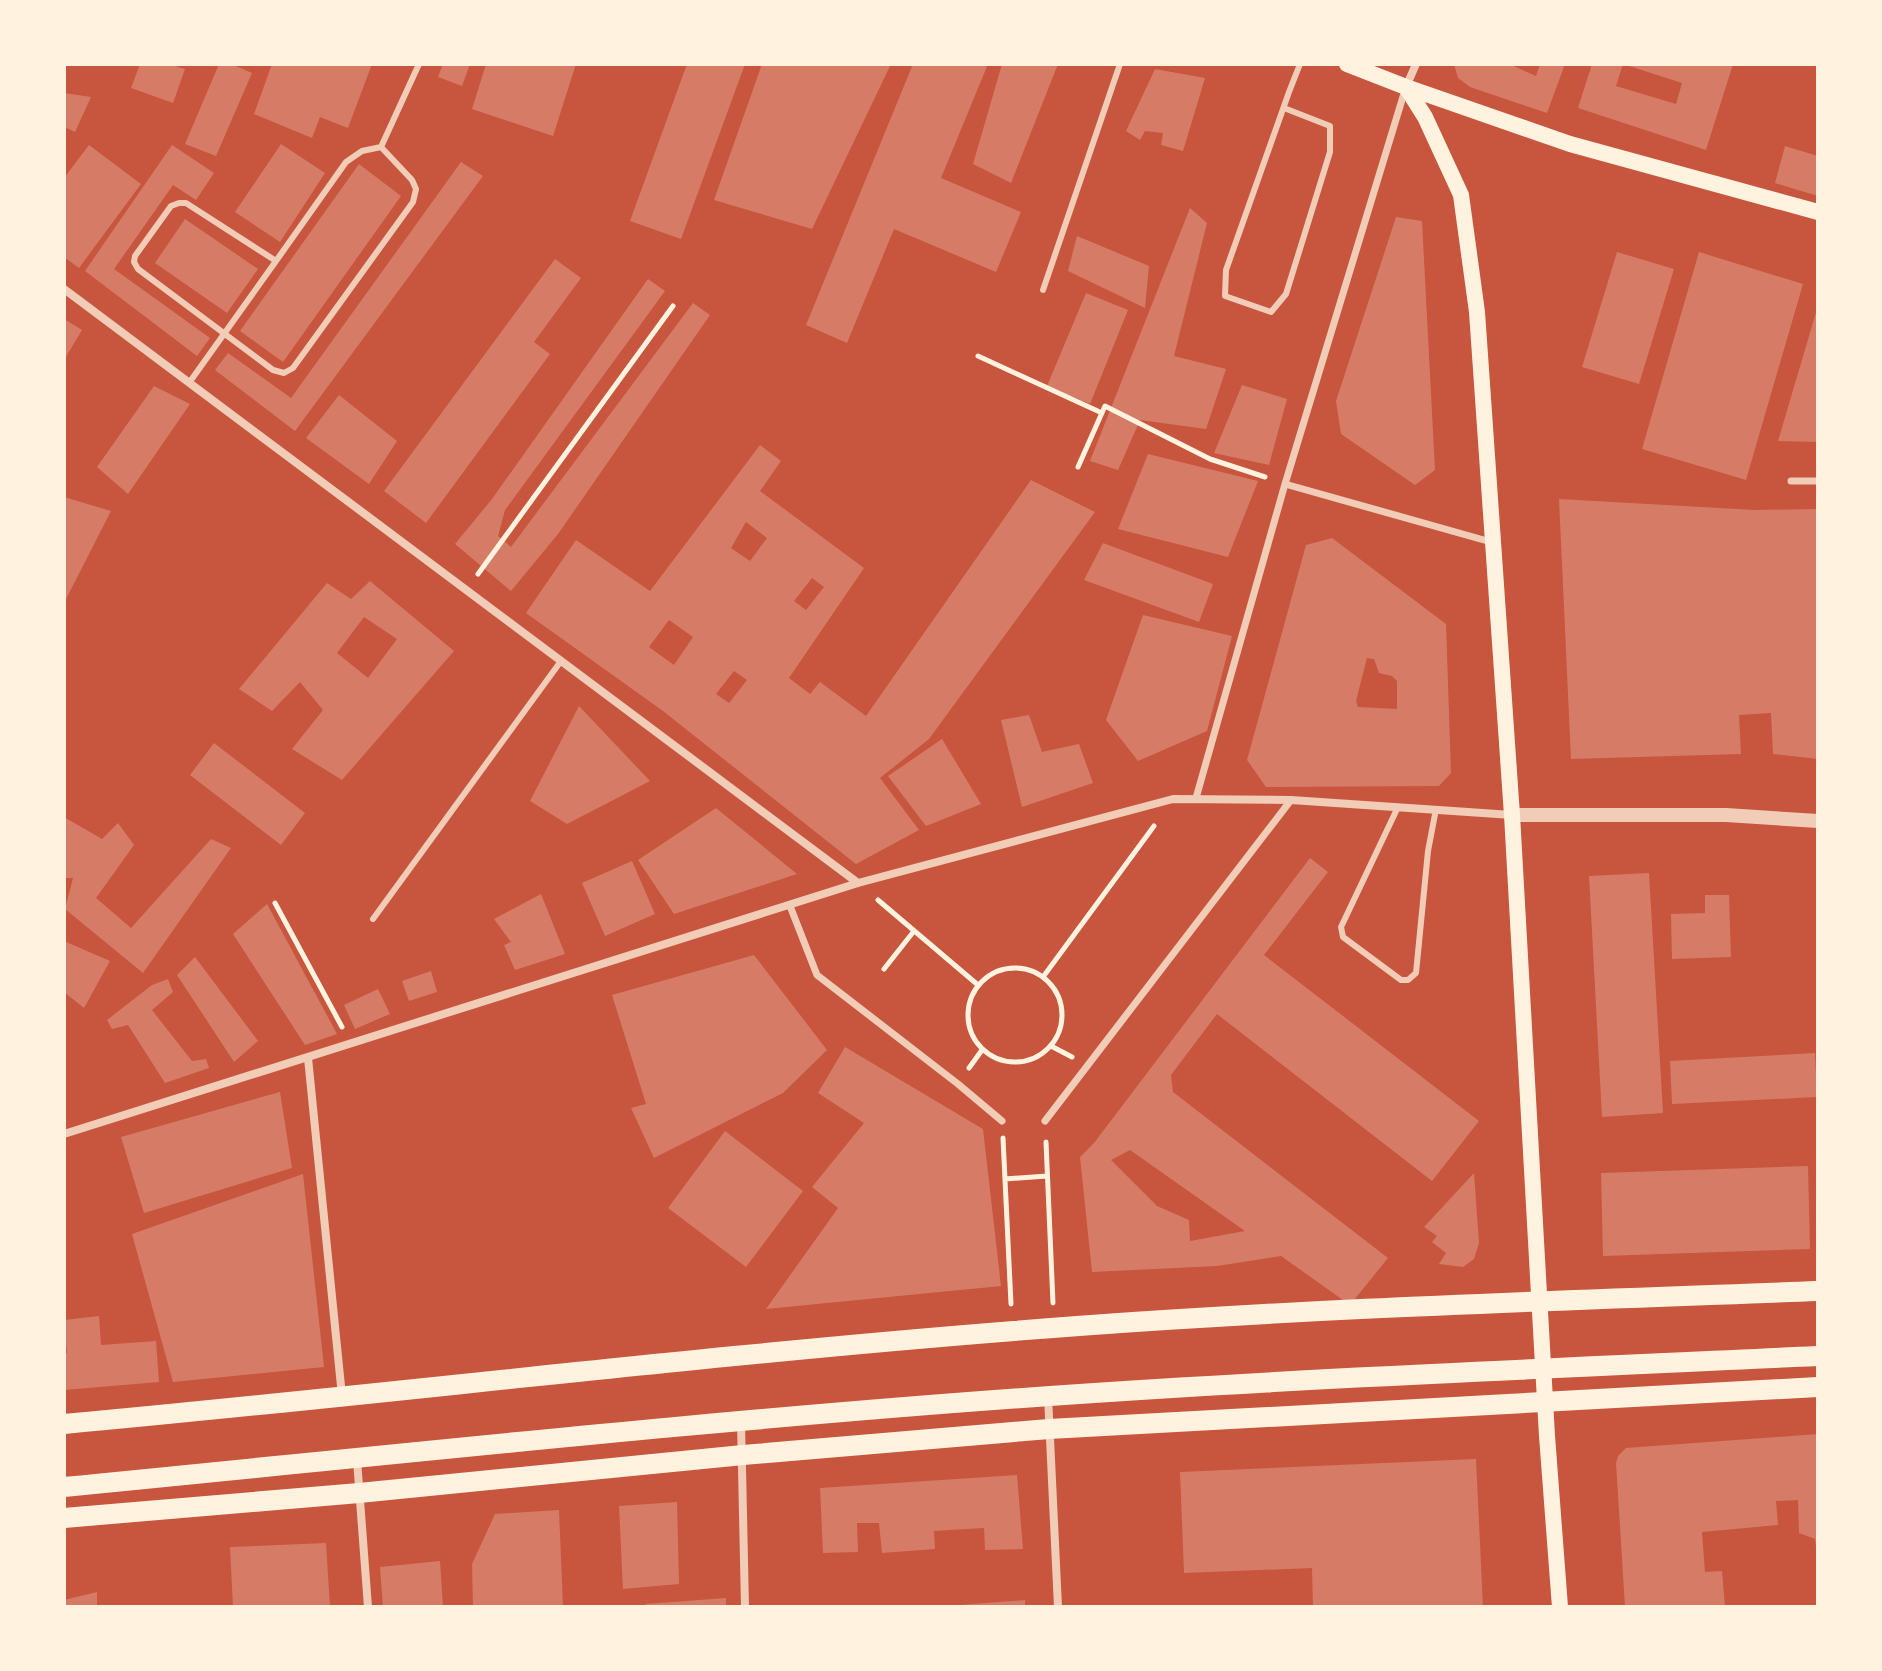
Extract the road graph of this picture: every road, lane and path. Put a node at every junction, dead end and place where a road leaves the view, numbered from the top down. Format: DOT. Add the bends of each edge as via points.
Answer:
graph roads {
  1 [pos="419,64"];
  2 [pos="1120,64"];
  3 [pos="1300,64"];
  4 [pos="1347,64"];
  5 [pos="1416,64"];
  6 [pos="1406,87"];
  7 [pos="1284,108"];
  8 [pos="381,147"];
  9 [pos="1818,212"];
  10 [pos="276,261"];
  11 [pos="64,289"];
  12 [pos="1043,290"];
  13 [pos="673,306"];
  14 [pos="225,334"];
  15 [pos="978,356"];
  16 [pos="189,383"];
  17 [pos="1102,413"];
  18 [pos="1078,467"];
  19 [pos="1791,481"];
  20 [pos="1818,481"];
  21 [pos="1285,484"];
  22 [pos="1493,543"];
  23 [pos="466,590"];
  24 [pos="561,661"];
  25 [pos="1196,798"];
  26 [pos="1173,799"];
  27 [pos="1291,800"];
  28 [pos="1398,807"];
  29 [pos="1436,809"];
  30 [pos="1512,815"];
  31 [pos="1818,821"];
  32 [pos="858,883"];
  33 [pos="275,903"];
  34 [pos="790,906"];
  35 [pos="373,919"];
  36 [pos="914,931"];
  37 [pos="884,969"];
  38 [pos="1043,977"];
  39 [pos="978,985"];
  40 [pos="354,1044"];
  41 [pos="308,1058"];
  42 [pos="1002,1121"];
  43 [pos="1045,1121"];
  44 [pos="64,1134"];
  45 [pos="1047,1176"];
  46 [pos="1005,1179"];
  47 [pos="1818,1291"];
  48 [pos="1539,1301"];
  49 [pos="1054,1328"];
  50 [pos="1013,1331"];
  51 [pos="1818,1356"];
  52 [pos="1595,1366"];
  53 [pos="1543,1369"];
  54 [pos="1818,1387"];
  55 [pos="1048,1396"];
  56 [pos="342,1398"];
  57 [pos="1577,1399"];
  58 [pos="1545,1400"];
  59 [pos="741,1422"];
  60 [pos="64,1424"];
  61 [pos="1049,1429"];
  62 [pos="743,1455"];
  63 [pos="357,1459"];
  64 [pos="64,1487"];
  65 [pos="359,1493"];
  66 [pos="64,1518"];
  67 [pos="368,1607"];
  68 [pos="745,1607"];
  69 [pos="1058,1607"];
  70 [pos="1560,1607"];
  1 -- 8 [label="lane"];
  2 -- 12 [label="lane"];
  3 -- 7 [label="lane"];
  4 -- 6 [label="main road"];
  5 -- 6 [label="street"];
  6 -- 9 [label="main road" via="1570,144"];
  6 -- 21 [label="street"];
  6 -- 22 [label="main road" via="1461,195 1477,312"];
  7 -- 7 [label="lane" via="1226,270 1225,296 1271,312 1286,294 1330,152 1330,126"];
  8 -- 10 [label="lane" via="346,162"];
  8 -- 14 [label="lane" via="412,180 413,202 293,368 284,373 273,370"];
  10 -- 14 [label="lane"];
  10 -- 14 [label="lane" via="186,203 171,206 135,256 138,269"];
  11 -- 16 [label="street"];
  13 -- 23 [label="path"];
  14 -- 16 [label="lane"];
  15 -- 17 [label="path"];
  16 -- 23 [label="street"];
  17 -- 18 [label="path"];
  17 -- 21 [label="path" via="1105,406 1210,459"];
  19 -- 20 [label="street"];
  21 -- 22 [label="street"];
  21 -- 25 [label="street"];
  22 -- 30 [label="main road"];
  23 -- 24 [label="street"];
  24 -- 32 [label="street"];
  24 -- 35 [label="lane"];
  25 -- 26 [label="street"];
  25 -- 27 [label="street"];
  26 -- 32 [label="street"];
  26 -- 38 [label="path"];
  27 -- 28 [label="street"];
  27 -- 43 [label="street"];
  28 -- 29 [label="street"];
  28 -- 29 [label="lane" via="1341,927 1343,937 1401,980 1416,973"];
  29 -- 30 [label="street"];
  30 -- 31 [label="street" via="1726,815"];
  30 -- 48 [label="main road"];
  32 -- 34 [label="street"];
  32 -- 36 [label="path"];
  33 -- 40 [label="path"];
  34 -- 40 [label="street"];
  34 -- 42 [label="street" via="817,975"];
  36 -- 37 [label="path"];
  36 -- 39 [label="path"];
  38 -- 39 [label="path" via="1016,968 989,975"];
  38 -- 39 [label="path" via="1061,1002 1063,1018 1051,1046 1025,1062 995,1058 973,1039 968,1011"];
  40 -- 41 [label="street"];
  41 -- 44 [label="street"];
  41 -- 56 [label="street"];
  42 -- 46 [label="path"];
  43 -- 45 [label="path"];
  45 -- 46 [label="path"];
  45 -- 49 [label="path"];
  46 -- 50 [label="path"];
  47 -- 48 [label="main road"];
  48 -- 49 [label="main road"];
  48 -- 53 [label="main road"];
  49 -- 50 [label="main road"];
  50 -- 56 [label="main road" via="677,1360"];
  51 -- 52 [label="main road"];
  52 -- 53 [label="main road"];
  52 -- 57 [label="main road"];
  53 -- 55 [label="main road"];
  53 -- 58 [label="main road"];
  54 -- 57 [label="main road"];
  55 -- 59 [label="main road"];
  55 -- 61 [label="street"];
  56 -- 60 [label="main road"];
  57 -- 58 [label="main road"];
  58 -- 61 [label="main road"];
  58 -- 70 [label="main road"];
  59 -- 62 [label="street"];
  59 -- 63 [label="main road"];
  61 -- 62 [label="main road"];
  61 -- 69 [label="street"];
  62 -- 65 [label="main road"];
  62 -- 68 [label="street"];
  63 -- 64 [label="main road"];
  63 -- 65 [label="street"];
  65 -- 66 [label="main road"];
  65 -- 67 [label="street"];
}
